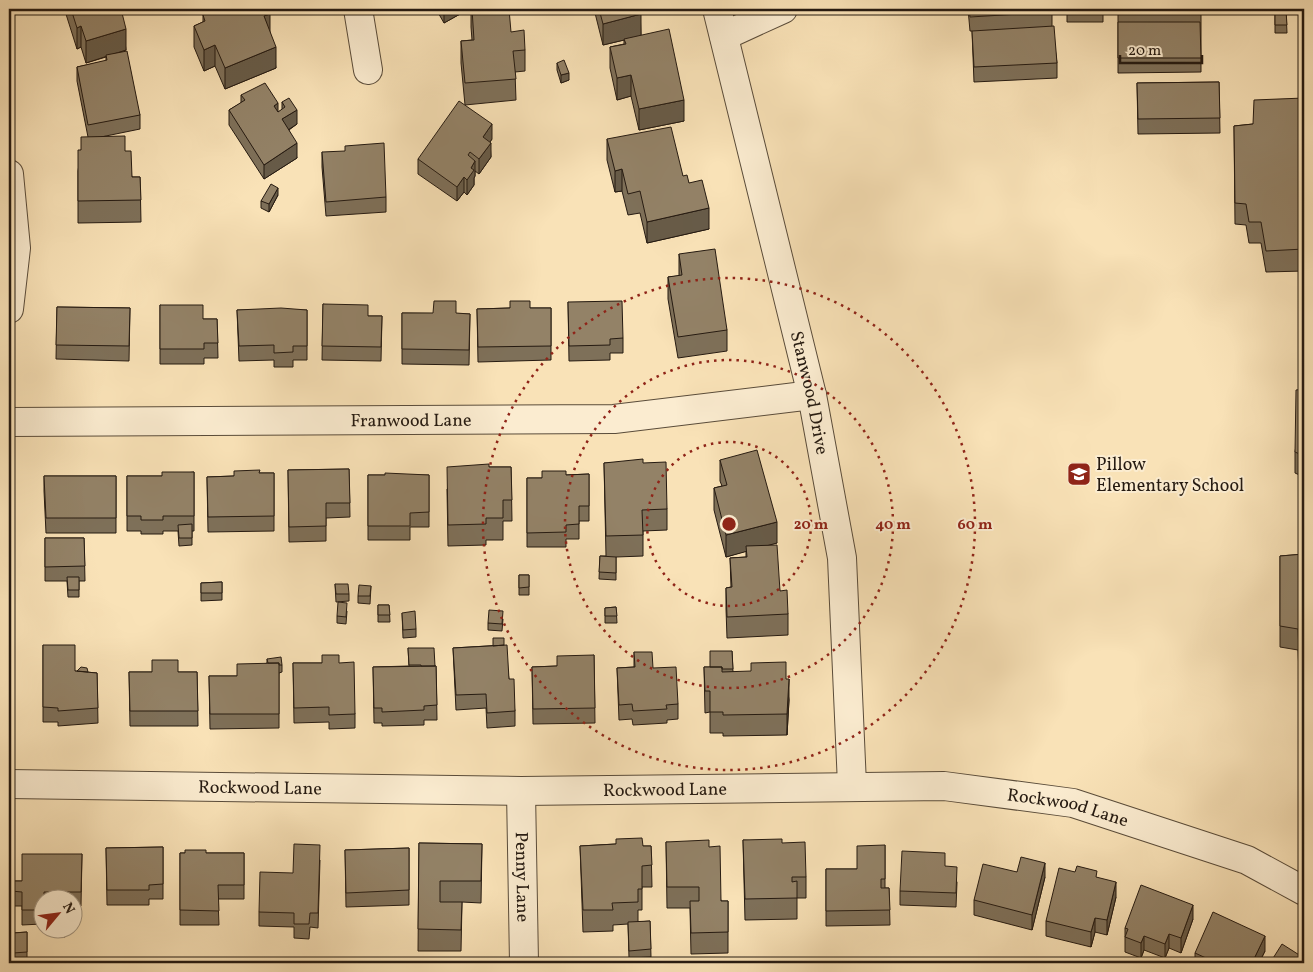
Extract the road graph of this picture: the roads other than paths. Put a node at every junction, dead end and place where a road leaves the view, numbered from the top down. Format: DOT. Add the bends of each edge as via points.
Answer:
graph roads {
  1 [pos="358,9"];
  2 [pos="717,9"];
  3 [pos="783,9"];
  4 [pos="724,36"];
  5 [pos="368,70"];
  6 [pos="9,174"];
  7 [pos="9,309"];
  8 [pos="812,395"];
  9 [pos="9,422"];
  10 [pos="9,784"];
  11 [pos="852,786"];
  12 [pos="521,791"];
  13 [pos="1304,890"];
  14 [pos="524,963"];
  1 -- 5 [label="street"];
  2 -- 4 [label="street, Stanwood Drive"];
  3 -- 4 [label="street"];
  4 -- 8 [label="street, Stanwood Drive"];
  6 -- 7 [label="street" via="16,248"];
  8 -- 9 [label="street, Franwood Lane" via="614,419"];
  8 -- 11 [label="street, Stanwood Drive" via="842,558"];
  10 -- 12 [label="street, Rockwood Lane"];
  11 -- 12 [label="street, Rockwood Lane"];
  11 -- 13 [label="street, Rockwood Lane" via="944,786 1073,803 1247,860"];
  12 -- 14 [label="street, Penny Lane"];
}
